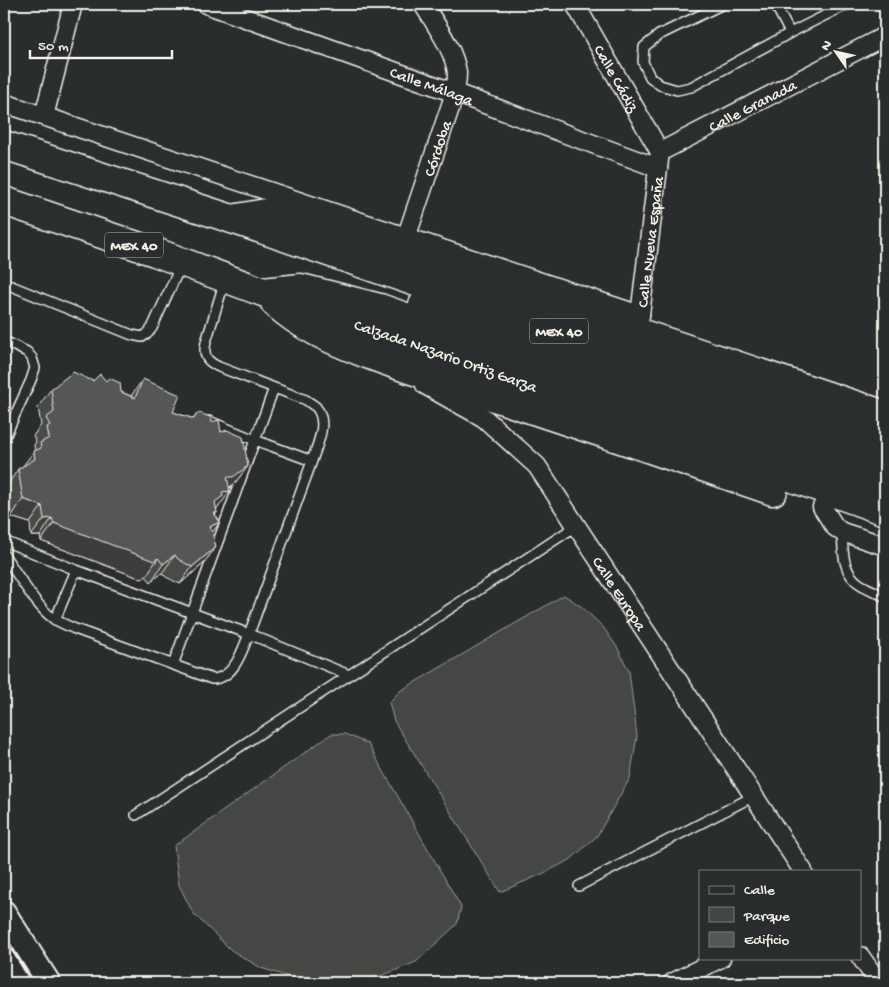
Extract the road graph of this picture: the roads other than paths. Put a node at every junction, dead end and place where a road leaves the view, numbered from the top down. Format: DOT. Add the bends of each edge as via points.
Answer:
graph roads {
  1 [pos="73,4"];
  2 [pos="206,4"];
  3 [pos="423,4"];
  4 [pos="575,4"];
  5 [pos="723,4"];
  6 [pos="775,4"];
  7 [pos="848,4"];
  8 [pos="790,33"];
  9 [pos="885,36"];
  10 [pos="455,93"];
  11 [pos="4,103"];
  12 [pos="44,116"];
  13 [pos="4,145"];
  14 [pos="659,160"];
  15 [pos="4,201"];
  16 [pos="232,219"];
  17 [pos="406,238"];
  18 [pos="182,262"];
  19 [pos="226,278"];
  20 [pos="4,283"];
  21 [pos="263,292"];
  22 [pos="638,323"];
  23 [pos="4,341"];
  24 [pos="391,363"];
  25 [pos="274,388"];
  26 [pos="885,415"];
  27 [pos="199,417"];
  28 [pos="4,439"];
  29 [pos="255,440"];
  30 [pos="885,443"];
  31 [pos="312,461"];
  32 [pos="885,464"];
  33 [pos="885,483"];
  34 [pos="822,507"];
  35 [pos="885,511"];
  36 [pos="576,526"];
  37 [pos="885,529"];
  38 [pos="842,532"];
  39 [pos="4,542"];
  40 [pos="885,546"];
  41 [pos="4,555"];
  42 [pos="76,570"];
  43 [pos="885,597"];
  44 [pos="192,612"];
  45 [pos="55,620"];
  46 [pos="249,634"];
  47 [pos="173,665"];
  48 [pos="349,675"];
  49 [pos="754,796"];
  50 [pos="136,815"];
  51 [pos="802,870"];
  52 [pos="579,886"];
  53 [pos="4,912"];
  54 [pos="862,959"];
  55 [pos="4,960"];
  56 [pos="717,960"];
  57 [pos="18,983"];
  58 [pos="49,983"];
  59 [pos="672,983"];
  60 [pos="879,983"];
  1 -- 12 [label="street"];
  2 -- 10 [label="street, Calle Málaga"];
  3 -- 10 [label="street, Córdoba" via="454,60 457,73"];
  4 -- 14 [label="street, Calle Cádiz"];
  5 -- 8 [label="lane" via="659,35 644,48 643,62 650,76 660,85 677,90 691,87"];
  6 -- 8 [label="lane"];
  7 -- 8 [label="lane"];
  9 -- 14 [label="street, Calle Granada"];
  10 -- 14 [label="street, Calle Málaga"];
  10 -- 17 [label="street, Córdoba"];
  11 -- 12 [label="street"];
  12 -- 17 [label="street"];
  13 -- 16 [label="main road, MEX 40"];
  14 -- 22 [label="street, Calle Nueva España"];
  15 -- 18 [label="main road, Calzada Nazario Ortiz Garza / MEX 40"];
  16 -- 22 [label="main road" via="266,213"];
  16 -- 30 [label="main road, MEX 40"];
  16 -- 32 [label="main road" via="256,242 296,261"];
  17 -- 22 [label="street"];
  18 -- 19 [label="main road, Calzada Nazario Ortiz Garza / MEX 40"];
  18 -- 20 [label="lane" via="152,328 142,338"];
  19 -- 21 [label="main road, Calzada Nazario Ortiz Garza / MEX 40"];
  19 -- 25 [label="lane" via="206,342 204,351 207,358 219,367"];
  21 -- 24 [label="main road" via="293,319 315,332"];
  21 -- 33 [label="main road" via="301,288 380,308"];
  21 -- 35 [label="main road, Calzada Nazario Ortiz Garza / MEX 40" via="416,343"];
  22 -- 26 [label="main road"];
  23 -- 28 [label="lane" via="27,352 35,368"];
  24 -- 34 [label="main road"];
  24 -- 36 [label="street, Calle Europa" via="484,418 537,466"];
  25 -- 29 [label="lane"];
  25 -- 31 [label="lane" via="316,407 322,419"];
  27 -- 29 [label="lane"];
  29 -- 31 [label="lane"];
  29 -- 44 [label="lane"];
  31 -- 46 [label="lane"];
  34 -- 37 [label="main road"];
  34 -- 38 [label="street"];
  36 -- 48 [label="lane"];
  36 -- 49 [label="street, Calle Europa"];
  38 -- 40 [label="street"];
  38 -- 43 [label="lane" via="844,557 850,575 858,583"];
  39 -- 42 [label="lane"];
  41 -- 45 [label="lane" via="38,604"];
  42 -- 44 [label="lane"];
  42 -- 45 [label="lane"];
  44 -- 46 [label="lane"];
  44 -- 47 [label="lane"];
  45 -- 47 [label="lane"];
  46 -- 47 [label="lane" via="229,673 219,679"];
  46 -- 48 [label="lane"];
  48 -- 50 [label="lane"];
  49 -- 51 [label="street, Calle Europa"];
  49 -- 52 [label="lane"];
  53 -- 58 [label="street"];
  54 -- 60 [label="street"];
  55 -- 57 [label="street"];
  56 -- 59 [label="street"];
}
